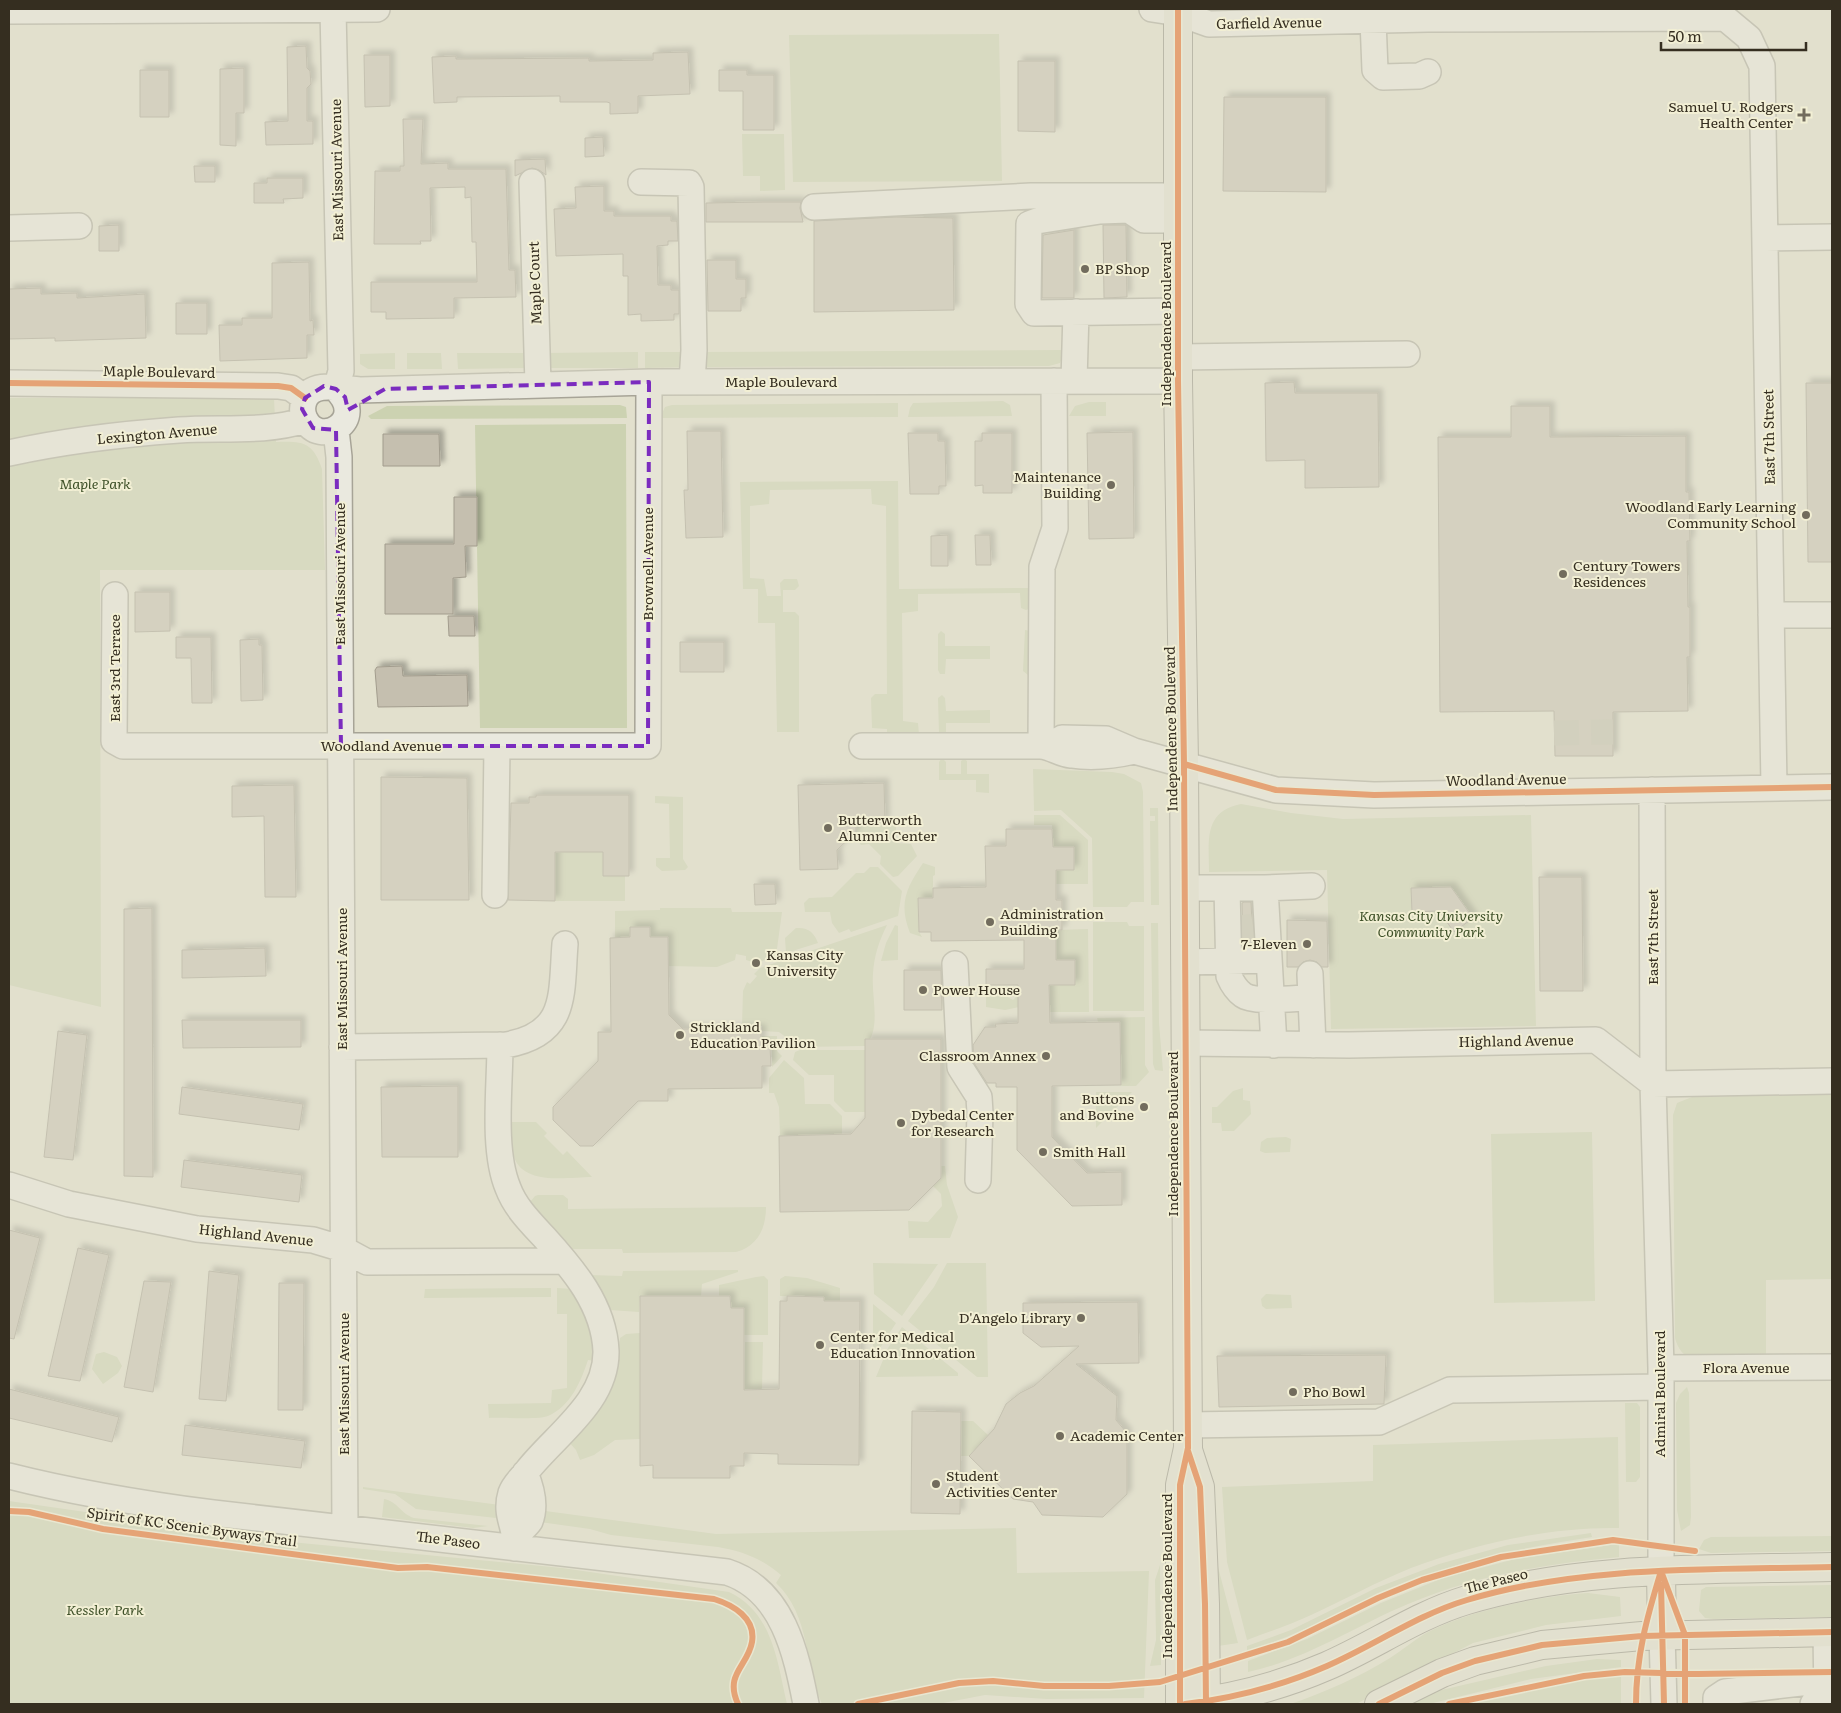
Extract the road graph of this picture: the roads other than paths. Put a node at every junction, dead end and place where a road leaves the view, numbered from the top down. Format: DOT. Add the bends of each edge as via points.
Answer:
graph roads {
  1 [pos="377,9"];
  2 [pos="1152,9"];
  3 [pos="210,10"];
  4 [pos="333,10"];
  5 [pos="9,11"];
  6 [pos="1178,11"];
  7 [pos="1373,20"];
  8 [pos="1428,72"];
  9 [pos="532,182"];
  10 [pos="641,182"];
  11 [pos="814,207"];
  12 [pos="1178,208"];
  13 [pos="79,226"];
  14 [pos="9,228"];
  15 [pos="1832,237"];
  16 [pos="1766,238"];
  17 [pos="1178,311"];
  18 [pos="1076,312"];
  19 [pos="1407,354"];
  20 [pos="1178,369"];
  21 [pos="1064,381"];
  22 [pos="649,382"];
  23 [pos="692,382"];
  24 [pos="9,383"];
  25 [pos="538,385"];
  26 [pos="305,409"];
  27 [pos="340,409"];
  28 [pos="9,453"];
  29 [pos="115,595"];
  30 [pos="1772,615"];
  31 [pos="1832,615"];
  32 [pos="114,741"];
  33 [pos="341,746"];
  34 [pos="497,746"];
  35 [pos="648,746"];
  36 [pos="862,746"];
  37 [pos="1046,746"];
  38 [pos="1184,764"];
  39 [pos="1774,787"];
  40 [pos="1832,787"];
  41 [pos="1652,790"];
  42 [pos="1312,886"];
  43 [pos="1184,888"];
  44 [pos="1227,888"];
  45 [pos="1265,888"];
  46 [pos="496,895"];
  47 [pos="1245,927"];
  48 [pos="565,944"];
  49 [pos="1269,960"];
  50 [pos="1228,961"];
  51 [pos="1185,962"];
  52 [pos="955,964"];
  53 [pos="1272,999"];
  54 [pos="1185,1043"];
  55 [pos="1274,1044"];
  56 [pos="500,1045"];
  57 [pos="1313,1045"];
  58 [pos="342,1047"];
  59 [pos="1832,1081"];
  60 [pos="1653,1084"];
  61 [pos="978,1180"];
  62 [pos="9,1185"];
  63 [pos="343,1249"];
  64 [pos="564,1261"];
  65 [pos="1832,1368"];
  66 [pos="1660,1378"];
  67 [pos="1188,1437"];
  68 [pos="9,1476"];
  69 [pos="345,1528"];
  70 [pos="516,1542"];
  71 [pos="1832,1567"];
  72 [pos="1660,1572"];
  73 [pos="1829,1632"];
  74 [pos="1662,1635"];
  75 [pos="1827,1680"];
  76 [pos="1199,1703"];
  77 [pos="806,1704"];
  78 [pos="1180,1704"];
  79 [pos="1379,1704"];
  80 [pos="1664,1704"];
  81 [pos="1716,1704"];
  82 [pos="1814,1704"];
  1 -- 4 [label="street"];
  2 -- 6 [label="street, Garfield Avenue"];
  3 -- 4 [label="street"];
  3 -- 5 [label="street"];
  4 -- 27 [label="street, East Missouri Avenue"];
  6 -- 7 [label="street, Garfield Avenue" via="1210,24"];
  6 -- 12 [label="main road, Independence Boulevard"];
  7 -- 8 [label="street" via="1374,70 1383,77 1419,76"];
  7 -- 16 [label="street, Garfield Avenue" via="1725,18 1749,38 1762,66"];
  9 -- 25 [label="street, Maple Court"];
  10 -- 23 [label="street" via="689,182 691,187"];
  11 -- 12 [label="street" via="1031,196"];
  12 -- 17 [label="main road, Independence Boulevard"];
  12 -- 18 [label="street" via="1144,220 1129,210 1100,211 1029,224 1028,304 1034,313"];
  13 -- 14 [label="street"];
  15 -- 16 [label="street"];
  16 -- 30 [label="street, East 7th Street"];
  17 -- 18 [label="street"];
  17 -- 20 [label="main road, Independence Boulevard"];
  18 -- 21 [label="street"];
  19 -- 20 [label="street, Maple Boulevard"];
  20 -- 21 [label="street, Maple Boulevard"];
  20 -- 38 [label="main road, Independence Boulevard"];
  21 -- 23 [label="street, Maple Boulevard"];
  21 -- 37 [label="street" via="1055,528 1042,567"];
  22 -- 23 [label="street, Maple Boulevard"];
  22 -- 25 [label="street, Maple Boulevard"];
  22 -- 35 [label="street, Brownell Avenue"];
  24 -- 26 [label="street, Maple Boulevard" via="278,386 291,388"];
  25 -- 27 [label="street, Maple Boulevard" via="385,389"];
  26 -- 27 [label="street, Maple Boulevard" via="313,390 324,386"];
  26 -- 27 [label="street, Maple Boulevard" via="313,428 324,432"];
  26 -- 28 [label="street, Lexington Avenue" via="282,426 179,430 43,445"];
  27 -- 33 [label="street, East Missouri Avenue"];
  29 -- 32 [label="street, East 3rd Terrace"];
  30 -- 31 [label="street"];
  30 -- 39 [label="street, East 7th Street"];
  32 -- 33 [label="street, Woodland Avenue" via="123,746"];
  33 -- 34 [label="street, Woodland Avenue"];
  33 -- 58 [label="street, East Missouri Avenue"];
  34 -- 35 [label="street, Woodland Avenue"];
  34 -- 46 [label="street"];
  36 -- 37 [label="street"];
  37 -- 38 [label="street, Woodland Avenue" via="1070,755 1101,756 1134,751"];
  38 -- 41 [label="street, Woodland Avenue" via="1276,790 1310,793 1374,795"];
  38 -- 43 [label="main road, Independence Boulevard"];
  39 -- 40 [label="street, Woodland Avenue"];
  39 -- 41 [label="street, Woodland Avenue"];
  41 -- 60 [label="street, East 7th Street"];
  42 -- 45 [label="street"];
  43 -- 44 [label="street"];
  43 -- 51 [label="main road, Independence Boulevard"];
  44 -- 45 [label="street"];
  44 -- 47 [label="street"];
  45 -- 47 [label="street"];
  47 -- 49 [label="street"];
  47 -- 50 [label="street"];
  48 -- 56 [label="street" via="557,1014 541,1033 525,1042"];
  49 -- 50 [label="street"];
  49 -- 53 [label="street"];
  50 -- 51 [label="street"];
  50 -- 53 [label="street" via="1232,984 1244,996"];
  51 -- 54 [label="main road, Independence Boulevard"];
  52 -- 61 [label="street" via="960,1067 979,1096"];
  53 -- 55 [label="street"];
  53 -- 57 [label="street" via="1310,986"];
  54 -- 55 [label="street, Highland Avenue"];
  54 -- 67 [label="main road, Independence Boulevard"];
  55 -- 57 [label="street, Highland Avenue"];
  56 -- 58 [label="street"];
  56 -- 64 [label="street" via="500,1164 515,1203"];
  57 -- 60 [label="street, Highland Avenue" via="1596,1040"];
  58 -- 63 [label="street, East Missouri Avenue"];
  59 -- 60 [label="street"];
  60 -- 66 [label="street, Admiral Boulevard"];
  62 -- 63 [label="street, Highland Avenue" via="69,1204 136,1218 197,1229 313,1240"];
  63 -- 64 [label="street, Highland Avenue" via="367,1262"];
  63 -- 69 [label="street, East Missouri Avenue"];
  64 -- 70 [label="street" via="595,1306 605,1338 604,1368 601,1381 584,1408 525,1474 530,1485 532,1508 530,1521"];
  65 -- 66 [label="street, Flora Avenue"];
  66 -- 67 [label="street, Flora Avenue" via="1450,1390 1380,1422 1220,1425"];
  66 -- 72 [label="street, Admiral Boulevard"];
  67 -- 76 [label="main road, Independence Boulevard" via="1200,1487"];
  67 -- 78 [label="main road, Independence Boulevard" via="1180,1486"];
  68 -- 69 [label="street, The Paseo" via="137,1503"];
  69 -- 70 [label="street, The Paseo"];
  70 -- 77 [label="street, The Paseo" via="727,1572 745,1578 775,1607 786,1629"];
  71 -- 72 [label="main road, The Paseo"];
  72 -- 74 [label="main road, Admiral Boulevard"];
  72 -- 76 [label="main road, The Paseo" via="1569,1579 1475,1598 1405,1625 1303,1675 1245,1695"];
  73 -- 74 [label="main road"];
  73 -- 75 [label="street"];
  74 -- 79 [label="main road" via="1574,1640 1509,1651 1442,1673"];
  74 -- 80 [label="street, Admiral Boulevard"];
  75 -- 81 [label="street" via="1741,1695 1725,1692 1716,1698"];
  75 -- 82 [label="street" via="1827,1700"];
}
